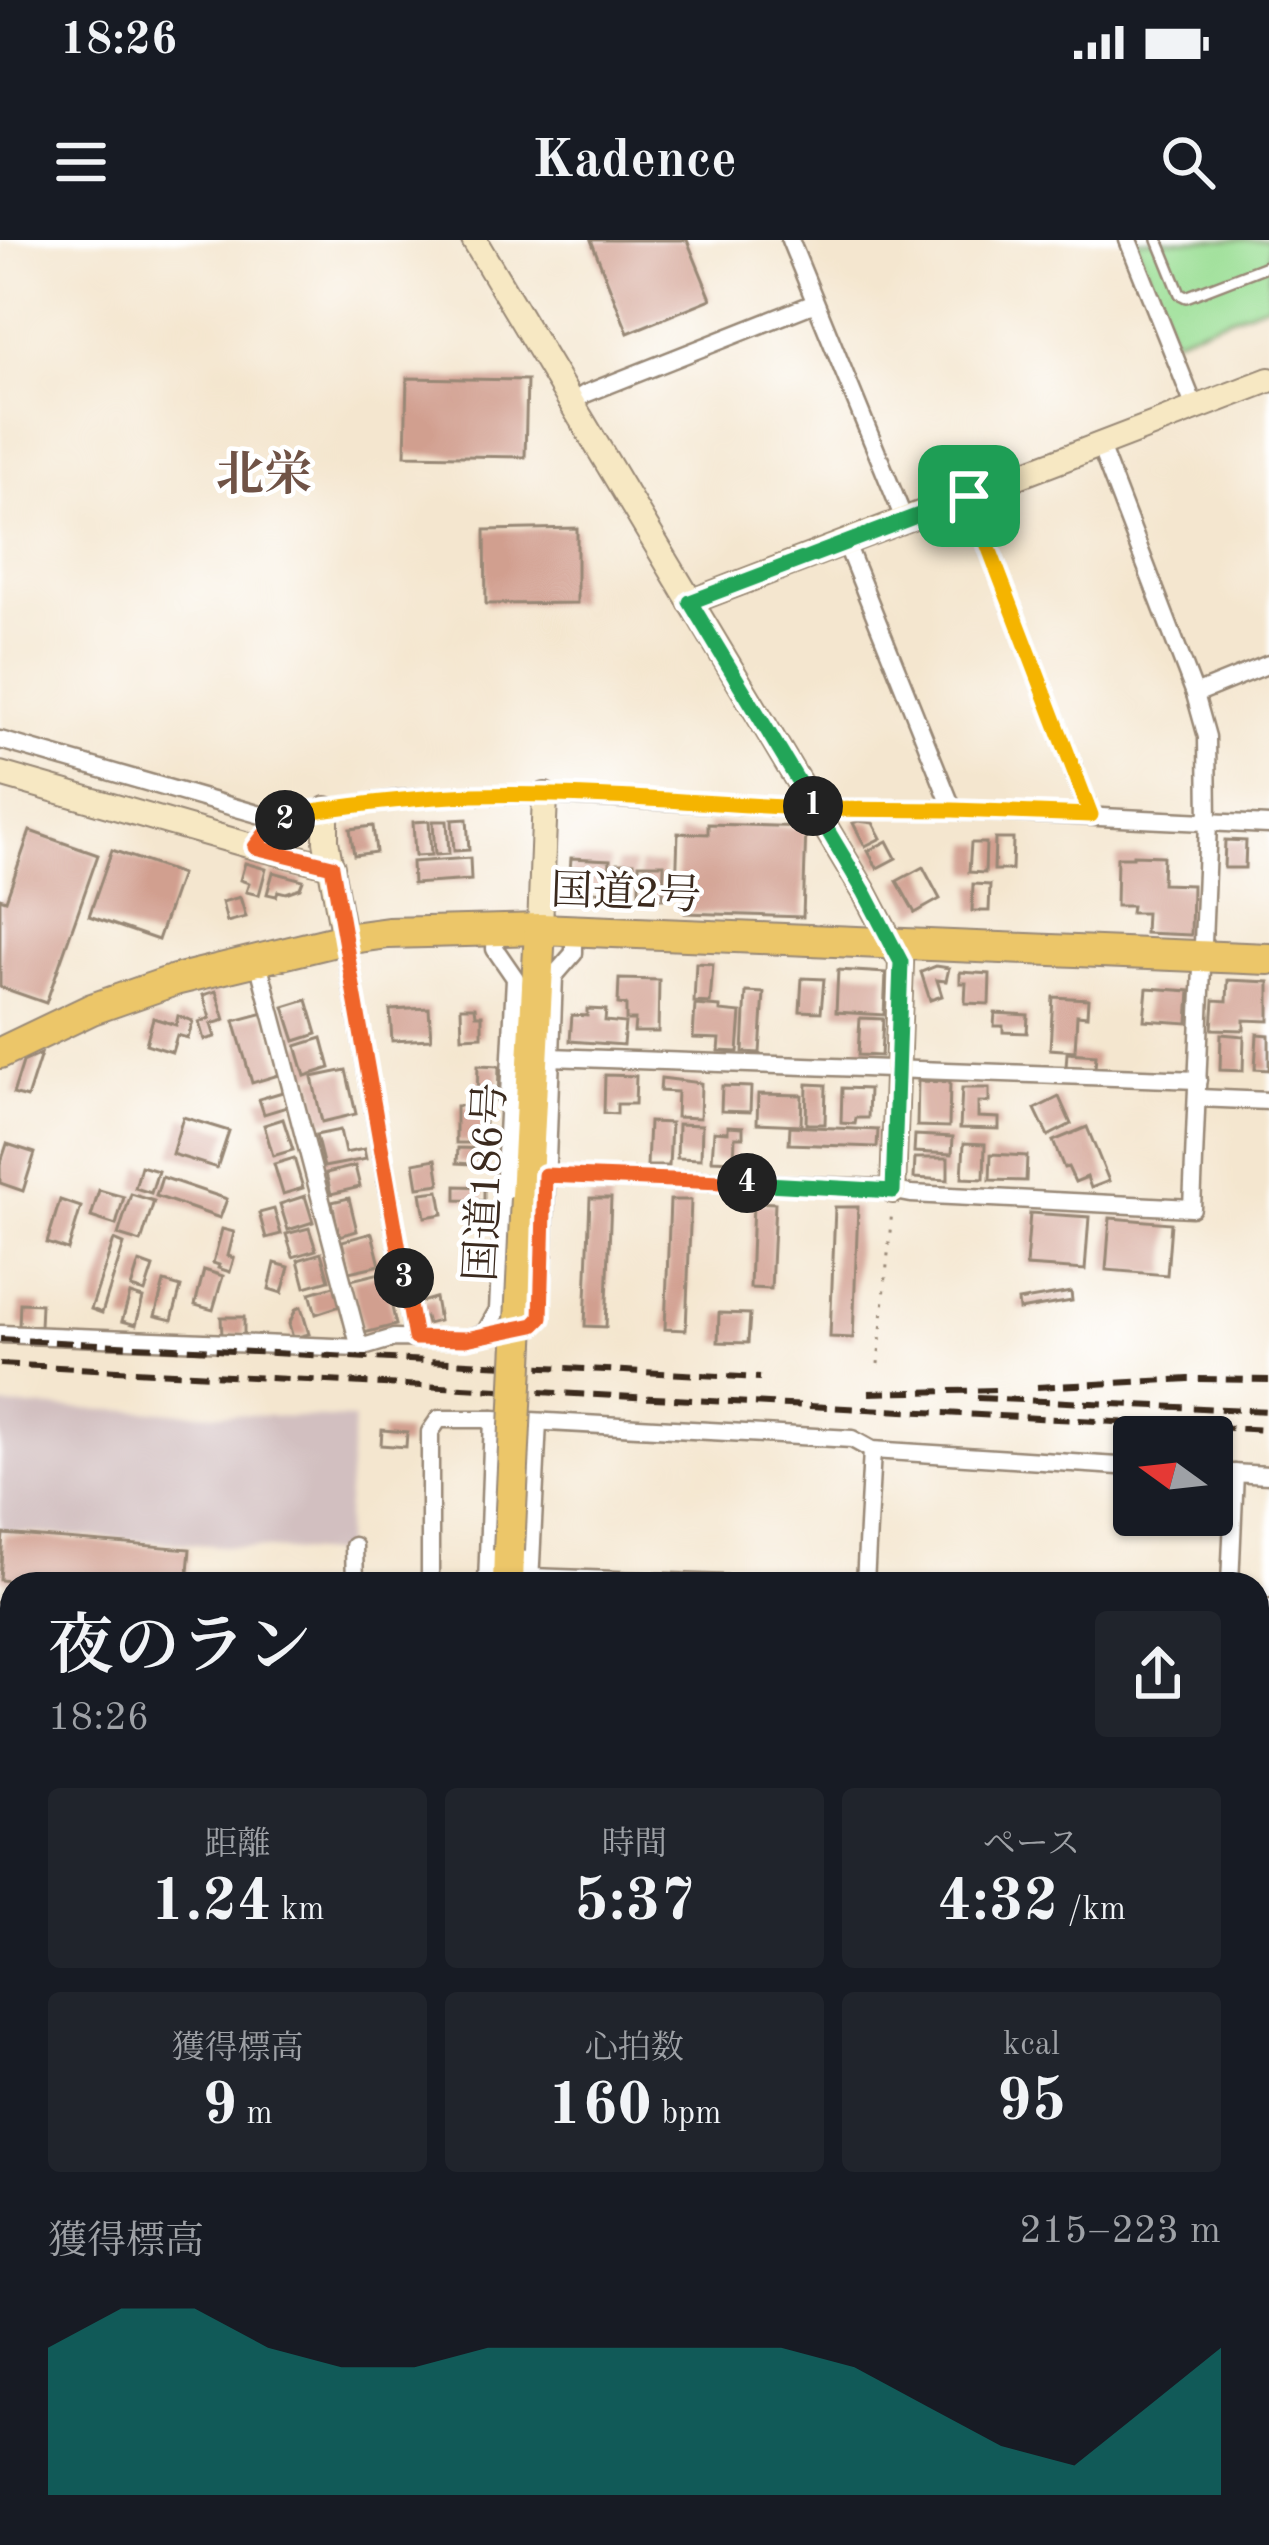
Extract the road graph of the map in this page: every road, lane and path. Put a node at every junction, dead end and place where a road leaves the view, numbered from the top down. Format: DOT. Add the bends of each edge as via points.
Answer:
graph roads {
  1 [pos="474,240"];
  2 [pos="790,240"];
  3 [pos="1128,240"];
  4 [pos="1158,240"];
  5 [pos="1269,265"];
  6 [pos="814,303"];
  7 [pos="1269,380"];
  8 [pos="571,403"];
  9 [pos="1196,408"];
  10 [pos="1100,446"];
  11 [pos="969,496"];
  12 [pos="904,519"];
  13 [pos="845,541"];
  14 [pos="690,602"];
  15 [pos="1269,664"];
  16 [pos="1195,694"];
  17 [pos="0,740"];
  18 [pos="0,774"];
  19 [pos="545,795"];
  20 [pos="326,809"];
  21 [pos="815,809"];
  22 [pos="953,810"];
  23 [pos="1091,815"];
  24 [pos="1208,823"];
  25 [pos="277,825"];
  26 [pos="1269,825"];
  27 [pos="255,847"];
  28 [pos="332,866"];
  29 [pos="496,928"];
  30 [pos="540,929"];
  31 [pos="574,931"];
  32 [pos="344,939"];
  33 [pos="892,944"];
  34 [pos="1204,957"];
  35 [pos="257,958"];
  36 [pos="1269,959"];
  37 [pos="0,1053"];
  38 [pos="550,1057"];
  39 [pos="898,1070"];
  40 [pos="1198,1089"];
  41 [pos="1269,1101"];
  42 [pos="535,1186"];
  43 [pos="893,1191"];
  44 [pos="485,1333"];
  45 [pos="0,1334"];
  46 [pos="415,1338"];
  47 [pos="360,1348"];
  48 [pos="878,1364"];
  49 [pos="493,1419"];
  50 [pos="538,1422"];
  51 [pos="872,1450"];
  52 [pos="1113,1466"];
  53 [pos="1235,1473"];
  54 [pos="1269,1475"];
  55 [pos="509,1545"];
  56 [pos="354,1546"];
  57 [pos="355,1572"];
  58 [pos="430,1572"];
  59 [pos="494,1572"];
  60 [pos="519,1572"];
  61 [pos="866,1572"];
  62 [pos="1231,1572"];
  1 -- 8 [label="street"];
  2 -- 6 [label="street"];
  3 -- 9 [label="street"];
  4 -- 5 [label="lane" via="1186,297"];
  6 -- 8 [label="street"];
  6 -- 12 [label="street"];
  7 -- 9 [label="street"];
  8 -- 14 [label="street"];
  9 -- 10 [label="street"];
  10 -- 11 [label="street"];
  10 -- 16 [label="street"];
  11 -- 12 [label="street"];
  11 -- 23 [label="street"];
  12 -- 13 [label="street"];
  13 -- 14 [label="street"];
  13 -- 22 [label="street"];
  14 -- 21 [label="street"];
  15 -- 16 [label="street"];
  16 -- 24 [label="street" via="1207,736"];
  17 -- 25 [label="street"];
  18 -- 27 [label="street"];
  19 -- 20 [label="street"];
  19 -- 21 [label="street"];
  19 -- 30 [label="street"];
  20 -- 25 [label="street"];
  20 -- 28 [label="street"];
  21 -- 22 [label="street"];
  21 -- 33 [label="street"];
  22 -- 23 [label="street"];
  23 -- 24 [label="street"];
  24 -- 26 [label="street"];
  24 -- 34 [label="street"];
  25 -- 27 [label="street"];
  27 -- 28 [label="street"];
  28 -- 32 [label="street"];
  29 -- 30 [label="highway, 国道2号"];
  29 -- 32 [label="highway, 国道2号"];
  29 -- 44 [label="street" via="495,949 515,978 498,1310"];
  30 -- 31 [label="highway, 国道2号"];
  30 -- 42 [label="highway, 国道186号"];
  31 -- 33 [label="highway, 国道2号"];
  31 -- 38 [label="street" via="574,952 554,976"];
  32 -- 35 [label="highway, 国道2号"];
  32 -- 46 [label="street"];
  33 -- 34 [label="highway, 国道2号"];
  33 -- 39 [label="street" via="901,962"];
  34 -- 36 [label="highway, 国道2号"];
  34 -- 40 [label="street"];
  35 -- 37 [label="highway, 国道2号" via="92,1009"];
  35 -- 47 [label="street"];
  38 -- 39 [label="street"];
  38 -- 42 [label="street"];
  39 -- 40 [label="street"];
  39 -- 43 [label="street"];
  40 -- 41 [label="street"];
  40 -- 43 [label="street" via="1192,1208"];
  42 -- 43 [label="street"];
  42 -- 44 [label="street" via="541,1318"];
  42 -- 55 [label="highway, 国道186号, bridge"];
  43 -- 48 [label="path"];
  44 -- 46 [label="street"];
  45 -- 47 [label="street"];
  46 -- 47 [label="street"];
  49 -- 50 [label="street"];
  49 -- 55 [label="street"];
  49 -- 58 [label="street" via="439,1420 430,1432"];
  50 -- 51 [label="street" via="852,1439"];
  50 -- 55 [label="street"];
  51 -- 52 [label="street"];
  51 -- 61 [label="street"];
  53 -- 54 [label="street"];
  53 -- 62 [label="street"];
  55 -- 59 [label="street"];
  55 -- 60 [label="highway, 国道186号"];
  56 -- 57 [label="street"];
}
